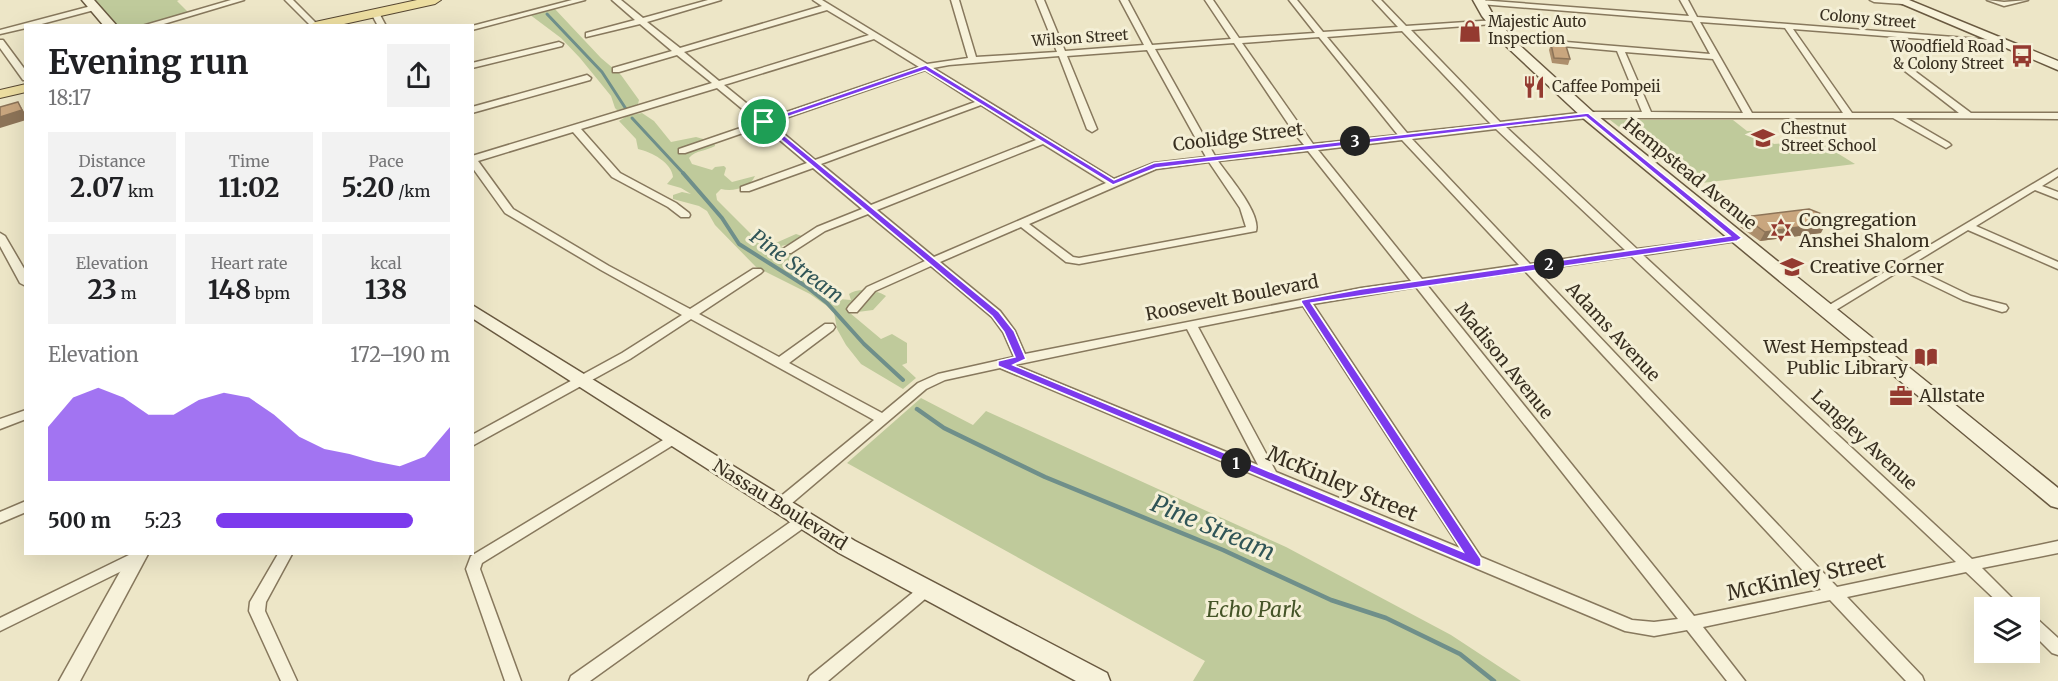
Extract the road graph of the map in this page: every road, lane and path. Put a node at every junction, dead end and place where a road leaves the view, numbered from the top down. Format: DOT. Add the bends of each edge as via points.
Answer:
graph roads {
  1 [pos="240,0"];
  2 [pos="289,0"];
  3 [pos="435,0"];
  4 [pos="580,0"];
  5 [pos="616,0"];
  6 [pos="717,0"];
  7 [pos="817,0"];
  8 [pos="955,0"];
  9 [pos="1040,0"];
  10 [pos="1124,0"];
  11 [pos="1209,0"];
  12 [pos="1293,0"];
  13 [pos="1377,0"];
  14 [pos="1684,0"];
  15 [pos="1874,0"];
  16 [pos="1990,0"];
  17 [pos="2024,0"];
  18 [pos="1479,1"];
  19 [pos="1901,1"];
  20 [pos="91,4"];
  21 [pos="828,7"];
  22 [pos="375,13"];
  23 [pos="1695,19"];
  24 [pos="641,21"];
  25 [pos="1493,22"];
  26 [pos="26,24"];
  27 [pos="109,24"];
  28 [pos="153,24"];
  29 [pos="313,24"];
  30 [pos="324,24"];
  31 [pos="381,24"];
  32 [pos="24,25"];
  33 [pos="1787,26"];
  34 [pos="474,27"];
  35 [pos="1404,28"];
  36 [pos="0,32"];
  37 [pos="1322,34"];
  38 [pos="589,35"];
  39 [pos="875,36"];
  40 [pos="1508,39"];
  41 [pos="1237,40"];
  42 [pos="0,42"];
  43 [pos="559,44"];
  44 [pos="2002,44"];
  45 [pos="1150,47"];
  46 [pos="1620,49"];
  47 [pos="678,51"];
  48 [pos="1062,53"];
  49 [pos="1716,57"];
  50 [pos="972,60"];
  51 [pos="474,65"];
  52 [pos="1904,66"];
  53 [pos="2058,66"];
  54 [pos="926,67"];
  55 [pos="616,70"];
  56 [pos="24,75"];
  57 [pos="587,78"];
  58 [pos="719,85"];
  59 [pos="24,88"];
  60 [pos="0,94"];
  61 [pos="982,102"];
  62 [pos="474,109"];
  63 [pos="1647,114"];
  64 [pos="1748,114"];
  65 [pos="1588,115"];
  66 [pos="1849,115"];
  67 [pos="1893,115"];
  68 [pos="1969,116"];
  69 [pos="2058,116"];
  70 [pos="764,122"];
  71 [pos="1497,125"];
  72 [pos="576,129"];
  73 [pos="1092,129"];
  74 [pos="1404,136"];
  75 [pos="1044,140"];
  76 [pos="1946,145"];
  77 [pos="1310,147"];
  78 [pos="682,151"];
  79 [pos="1211,159"];
  80 [pos="474,160"];
  81 [pos="474,161"];
  82 [pos="814,164"];
  83 [pos="2058,172"];
  84 [pos="1113,183"];
  85 [pos="2034,186"];
  86 [pos="745,189"];
  87 [pos="2058,196"];
  88 [pos="870,210"];
  89 [pos="685,215"];
  90 [pos="1022,223"];
  91 [pos="1968,226"];
  92 [pos="0,236"];
  93 [pos="1737,238"];
  94 [pos="787,251"];
  95 [pos="1634,253"];
  96 [pos="932,262"];
  97 [pos="1901,266"];
  98 [pos="2058,266"];
  99 [pos="1528,267"];
  100 [pos="757,271"];
  101 [pos="24,279"];
  102 [pos="1419,283"];
  103 [pos="1305,302"];
  104 [pos="2002,308"];
  105 [pos="853,309"];
  106 [pos="1827,310"];
  107 [pos="474,311"];
  108 [pos="690,314"];
  109 [pos="1191,325"];
  110 [pos="829,327"];
  111 [pos="1021,359"];
  112 [pos="780,363"];
  113 [pos="1002,364"];
  114 [pos="582,381"];
  115 [pos="24,415"];
  116 [pos="883,419"];
  117 [pos="0,424"];
  118 [pos="673,439"];
  119 [pos="474,440"];
  120 [pos="1272,478"];
  121 [pos="2058,500"];
  122 [pos="780,505"];
  123 [pos="24,507"];
  124 [pos="0,518"];
  125 [pos="804,520"];
  126 [pos="2058,547"];
  127 [pos="138,555"];
  128 [pos="284,555"];
  129 [pos="1477,562"];
  130 [pos="1970,565"];
  131 [pos="926,590"];
  132 [pos="1833,593"];
  133 [pos="2003,597"];
  134 [pos="1690,623"];
  135 [pos="0,625"];
  136 [pos="2040,631"];
  137 [pos="2058,648"];
  138 [pos="69,681"];
  139 [pos="290,681"];
  140 [pos="513,681"];
  141 [pos="577,681"];
  142 [pos="816,681"];
  143 [pos="1098,681"];
  144 [pos="1737,681"];
  145 [pos="1916,681"];
  1 -- 28 [label="street"];
  2 -- 29 [label="street"];
  3 -- 22 [label="main road"];
  4 -- 34 [label="street"];
  5 -- 24 [label="street"];
  6 -- 24 [label="street"];
  7 -- 21 [label="street"];
  8 -- 50 [label="street"];
  9 -- 48 [label="street"];
  10 -- 45 [label="street"];
  11 -- 41 [label="street, Madison Avenue"];
  12 -- 37 [label="street, Adams Avenue"];
  13 -- 35 [label="street, Langley Avenue"];
  14 -- 23 [label="street"];
  15 -- 19 [label="street"];
  16 -- 17 [label="street"];
  18 -- 23 [label="street, Colony Street"];
  18 -- 25 [label="main road, Hempstead Avenue"];
  19 -- 44 [label="main road"];
  20 -- 26 [label="street"];
  20 -- 27 [label="main road"];
  21 -- 39 [label="street"];
  21 -- 47 [label="street"];
  22 -- 30 [label="main road"];
  22 -- 31 [label="street"];
  23 -- 33 [label="street, Colony Street"];
  23 -- 49 [label="street"];
  24 -- 38 [label="street"];
  24 -- 47 [label="street"];
  25 -- 35 [label="street, Wilson Street"];
  25 -- 40 [label="main road, Hempstead Avenue"];
  32 -- 36 [label="street"];
  33 -- 44 [label="street, Colony Street"];
  33 -- 66 [label="street"];
  35 -- 37 [label="street, Wilson Street"];
  35 -- 71 [label="street, Langley Avenue"];
  37 -- 41 [label="street, Wilson Street"];
  37 -- 74 [label="street, Adams Avenue"];
  39 -- 54 [label="street"];
  39 -- 58 [label="street"];
  40 -- 46 [label="street"];
  40 -- 65 [label="main road, Hempstead Avenue"];
  41 -- 45 [label="street, Wilson Street"];
  41 -- 77 [label="street, Madison Avenue"];
  42 -- 56 [label="street"];
  43 -- 51 [label="street"];
  44 -- 53 [label="main road"];
  45 -- 48 [label="street, Wilson Street"];
  45 -- 79 [label="street"];
  46 -- 49 [label="street"];
  46 -- 63 [label="street"];
  47 -- 55 [label="street"];
  47 -- 58 [label="street"];
  48 -- 50 [label="street, Wilson Street"];
  48 -- 73 [label="street"];
  49 -- 64 [label="street"];
  50 -- 54 [label="street, Wilson Street"];
  52 -- 68 [label="street"];
  54 -- 61 [label="street"];
  54 -- 70 [label="street, Wilson Street"];
  57 -- 62 [label="street"];
  58 -- 70 [label="street"];
  58 -- 72 [label="street"];
  59 -- 60 [label="main road"];
  61 -- 75 [label="street"];
  61 -- 82 [label="street"];
  63 -- 64 [label="street, Coolidge Street"];
  63 -- 65 [label="street, Coolidge Street"];
  64 -- 66 [label="street, Coolidge Street"];
  65 -- 71 [label="street, Coolidge Street"];
  65 -- 93 [label="main road, Hempstead Avenue"];
  66 -- 67 [label="street, Coolidge Street"];
  67 -- 68 [label="street, Coolidge Street"];
  67 -- 76 [label="street"];
  68 -- 69 [label="street, Coolidge Street"];
  70 -- 78 [label="street, Wilson Street"];
  70 -- 82 [label="street"];
  71 -- 74 [label="street, Coolidge Street"];
  71 -- 95 [label="street, Langley Avenue"];
  72 -- 80 [label="street"];
  72 -- 89 [label="street" via="616,175"];
  74 -- 77 [label="street, Coolidge Street"];
  74 -- 99 [label="street, Adams Avenue"];
  75 -- 84 [label="street"];
  75 -- 88 [label="street"];
  77 -- 79 [label="street, Coolidge Street"];
  77 -- 102 [label="street, Madison Avenue"];
  79 -- 84 [label="street, Coolidge Street" via="1154,166"];
  79 -- 90 [label="street" via="1244,207 1252,229 1079,261 1070,260"];
  81 -- 108 [label="street" via="509,211"];
  82 -- 86 [label="street"];
  82 -- 88 [label="street"];
  83 -- 85 [label="street"];
  84 -- 90 [label="street, Coolidge Street"];
  85 -- 87 [label="street"];
  85 -- 91 [label="street"];
  88 -- 94 [label="street" via="821,230"];
  88 -- 96 [label="street"];
  90 -- 96 [label="street, Coolidge Street"];
  91 -- 97 [label="street"];
  91 -- 98 [label="street"];
  92 -- 101 [label="street"];
  93 -- 95 [label="street, Roosevelt Boulevard"];
  93 -- 106 [label="main road, Hempstead Avenue"];
  95 -- 99 [label="street, Roosevelt Boulevard"];
  95 -- 130 [label="street, Langley Avenue"];
  96 -- 105 [label="street, Coolidge Street" via="871,289"];
  96 -- 111 [label="street" via="996,314 1009,331"];
  97 -- 104 [label="street" via="1967,298"];
  97 -- 106 [label="street"];
  99 -- 102 [label="street, Roosevelt Boulevard"];
  99 -- 132 [label="street, Adams Avenue"];
  100 -- 108 [label="street"];
  102 -- 103 [label="street, Roosevelt Boulevard"];
  102 -- 134 [label="street, Madison Avenue"];
  103 -- 109 [label="street, Roosevelt Boulevard"];
  103 -- 129 [label="street"];
  106 -- 121 [label="main road, Hempstead Avenue"];
  107 -- 114 [label="main road, Nassau Boulevard"];
  108 -- 112 [label="street"];
  108 -- 114 [label="street"];
  109 -- 111 [label="street, Roosevelt Boulevard"];
  109 -- 120 [label="street"];
  110 -- 112 [label="street"];
  111 -- 113 [label="street, Roosevelt Boulevard"];
  112 -- 116 [label="street"];
  113 -- 116 [label="street, Roosevelt Boulevard" via="929,382"];
  113 -- 120 [label="street, McKinley Street"];
  114 -- 118 [label="main road, Nassau Boulevard"];
  114 -- 119 [label="street"];
  115 -- 117 [label="street"];
  116 -- 122 [label="street, Roosevelt Boulevard"];
  118 -- 122 [label="main road, Nassau Boulevard"];
  118 -- 140 [label="street" via="476,560 473,569"];
  120 -- 129 [label="street, McKinley Street"];
  122 -- 125 [label="main road, Nassau Boulevard"];
  123 -- 124 [label="street"];
  125 -- 131 [label="main road, Nassau Boulevard"];
  125 -- 141 [label="street"];
  126 -- 130 [label="street, McKinley Street"];
  127 -- 135 [label="street"];
  127 -- 138 [label="street"];
  128 -- 139 [label="street" via="257,610"];
  129 -- 134 [label="street, McKinley Street" via="1631,626 1654,629"];
  130 -- 132 [label="street, McKinley Street"];
  130 -- 133 [label="street, Langley Avenue"];
  131 -- 142 [label="street"];
  131 -- 143 [label="main road, Nassau Boulevard"];
  132 -- 134 [label="street, McKinley Street"];
  132 -- 145 [label="street, Adams Avenue"];
  134 -- 144 [label="street, Madison Avenue"];
  136 -- 137 [label="street"];
}
